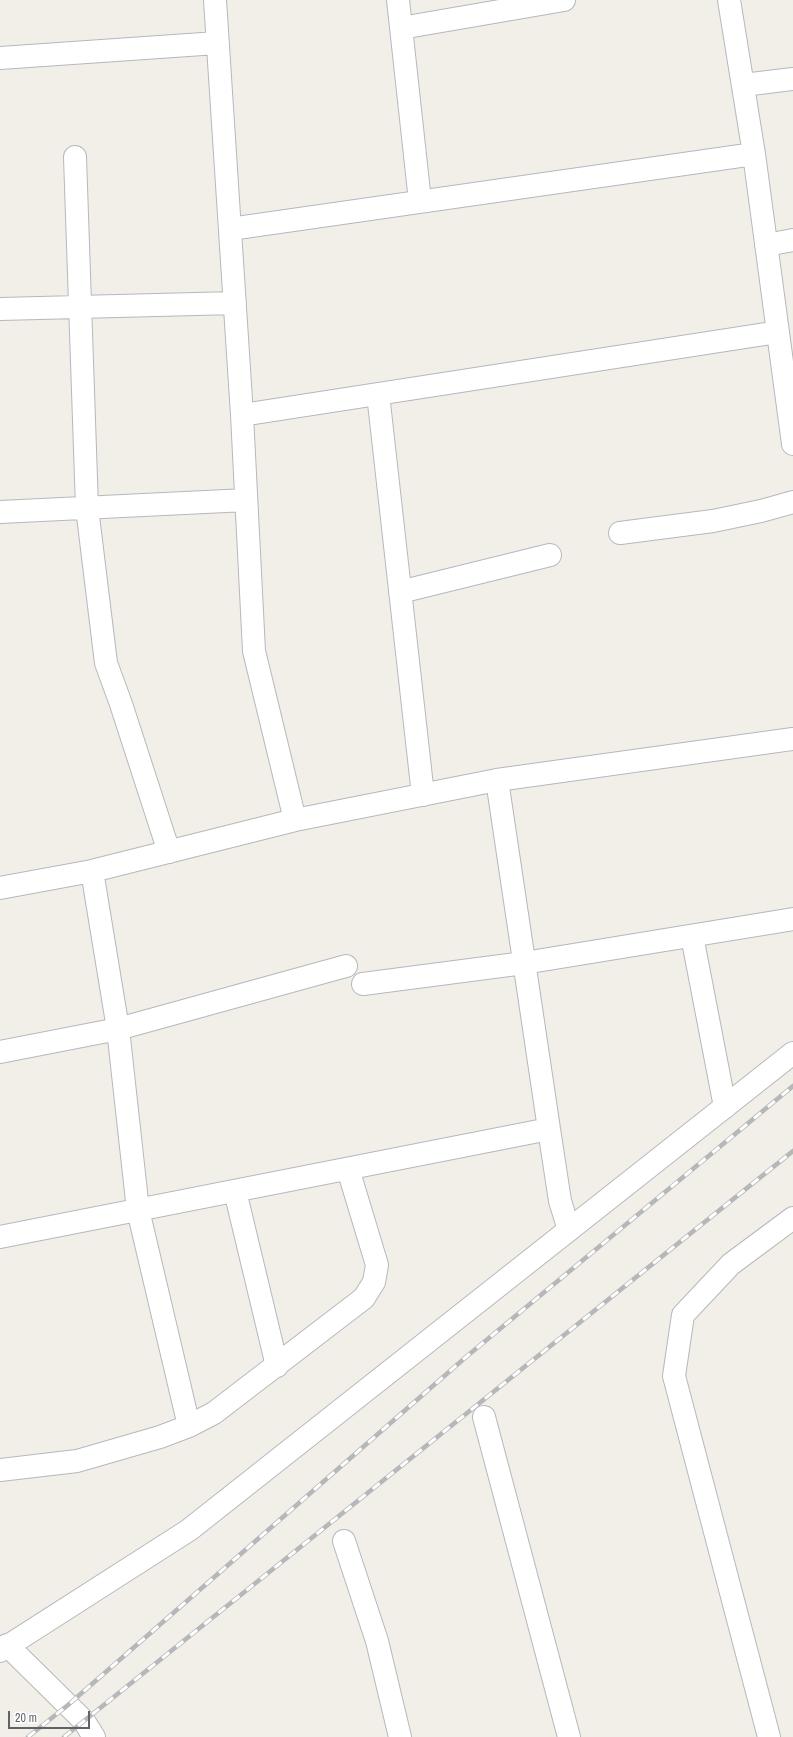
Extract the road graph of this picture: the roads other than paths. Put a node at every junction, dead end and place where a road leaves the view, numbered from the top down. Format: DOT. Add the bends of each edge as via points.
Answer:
graph roads {
  1 [pos="214,0"];
  2 [pos="398,0"];
  3 [pos="564,0"];
  4 [pos="729,0"];
  5 [pos="401,28"];
  6 [pos="217,43"];
  7 [pos="0,58"];
  8 [pos="793,79"];
  9 [pos="743,85"];
  10 [pos="754,154"];
  11 [pos="75,157"];
  12 [pos="420,201"];
  13 [pos="230,229"];
  14 [pos="793,240"];
  15 [pos="766,245"];
  16 [pos="235,303"];
  17 [pos="79,307"];
  18 [pos="0,309"];
  19 [pos="778,332"];
  20 [pos="789,383"];
  21 [pos="378,394"];
  22 [pos="242,415"];
  23 [pos="793,444"];
  24 [pos="246,500"];
  25 [pos="793,502"];
  26 [pos="87,508"];
  27 [pos="0,512"];
  28 [pos="620,533"];
  29 [pos="550,555"];
  30 [pos="400,592"];
  31 [pos="793,739"];
  32 [pos="497,780"];
  33 [pos="423,795"];
  34 [pos="295,820"];
  35 [pos="169,852"];
  36 [pos="92,871"];
  37 [pos="0,888"];
  38 [pos="793,919"];
  39 [pos="692,936"];
  40 [pos="524,963"];
  41 [pos="346,966"];
  42 [pos="363,984"];
  43 [pos="118,1029"];
  44 [pos="0,1052"];
  45 [pos="793,1053"];
  46 [pos="725,1107"];
  47 [pos="549,1129"];
  48 [pos="348,1169"];
  49 [pos="235,1191"];
  50 [pos="138,1210"];
  51 [pos="793,1218"];
  52 [pos="569,1230"];
  53 [pos="0,1237"];
  54 [pos="277,1366"];
  55 [pos="484,1416"];
  56 [pos="189,1426"];
  57 [pos="0,1470"];
  58 [pos="344,1541"];
  59 [pos="2,1643"];
  60 [pos="94,1737"];
  61 [pos="400,1737"];
  62 [pos="569,1737"];
  63 [pos="769,1737"];
  1 -- 6 [label="street"];
  2 -- 5 [label="street"];
  3 -- 5 [label="street"];
  4 -- 9 [label="street"];
  5 -- 12 [label="street"];
  6 -- 7 [label="street"];
  6 -- 13 [label="street"];
  8 -- 9 [label="street"];
  9 -- 10 [label="street"];
  10 -- 12 [label="street"];
  10 -- 15 [label="street"];
  11 -- 17 [label="street"];
  12 -- 13 [label="street"];
  13 -- 16 [label="street"];
  14 -- 15 [label="street"];
  15 -- 19 [label="street"];
  16 -- 17 [label="street"];
  16 -- 22 [label="street"];
  17 -- 18 [label="street"];
  17 -- 26 [label="street"];
  19 -- 20 [label="street"];
  19 -- 21 [label="street"];
  20 -- 23 [label="street"];
  21 -- 22 [label="street"];
  21 -- 30 [label="street"];
  22 -- 24 [label="street"];
  24 -- 26 [label="street"];
  24 -- 34 [label="street" via="254,650"];
  25 -- 28 [label="street" via="713,520"];
  26 -- 27 [label="street"];
  26 -- 35 [label="street" via="106,663"];
  29 -- 30 [label="street"];
  30 -- 33 [label="street"];
  31 -- 32 [label="street"];
  32 -- 33 [label="street"];
  32 -- 40 [label="street"];
  33 -- 34 [label="street"];
  34 -- 35 [label="street"];
  35 -- 36 [label="street"];
  36 -- 37 [label="street"];
  36 -- 43 [label="street"];
  38 -- 39 [label="street"];
  39 -- 40 [label="street"];
  39 -- 46 [label="street"];
  40 -- 42 [label="street"];
  40 -- 47 [label="street"];
  41 -- 43 [label="street"];
  43 -- 44 [label="street"];
  43 -- 50 [label="street"];
  45 -- 46 [label="street"];
  46 -- 52 [label="street"];
  47 -- 48 [label="street"];
  47 -- 52 [label="street" via="560,1201"];
  48 -- 49 [label="street"];
  48 -- 54 [label="street" via="377,1265 374,1282 364,1298"];
  49 -- 50 [label="street"];
  49 -- 54 [label="street"];
  50 -- 53 [label="street"];
  50 -- 56 [label="street"];
  51 -- 63 [label="street" via="731,1264 683,1315 674,1376"];
  52 -- 59 [label="street" via="189,1530"];
  54 -- 56 [label="street" via="214,1413"];
  55 -- 62 [label="street"];
  56 -- 57 [label="street" via="146,1442 77,1461"];
  58 -- 61 [label="street" via="377,1640"];
  59 -- 60 [label="street" via="84,1721"];
}
